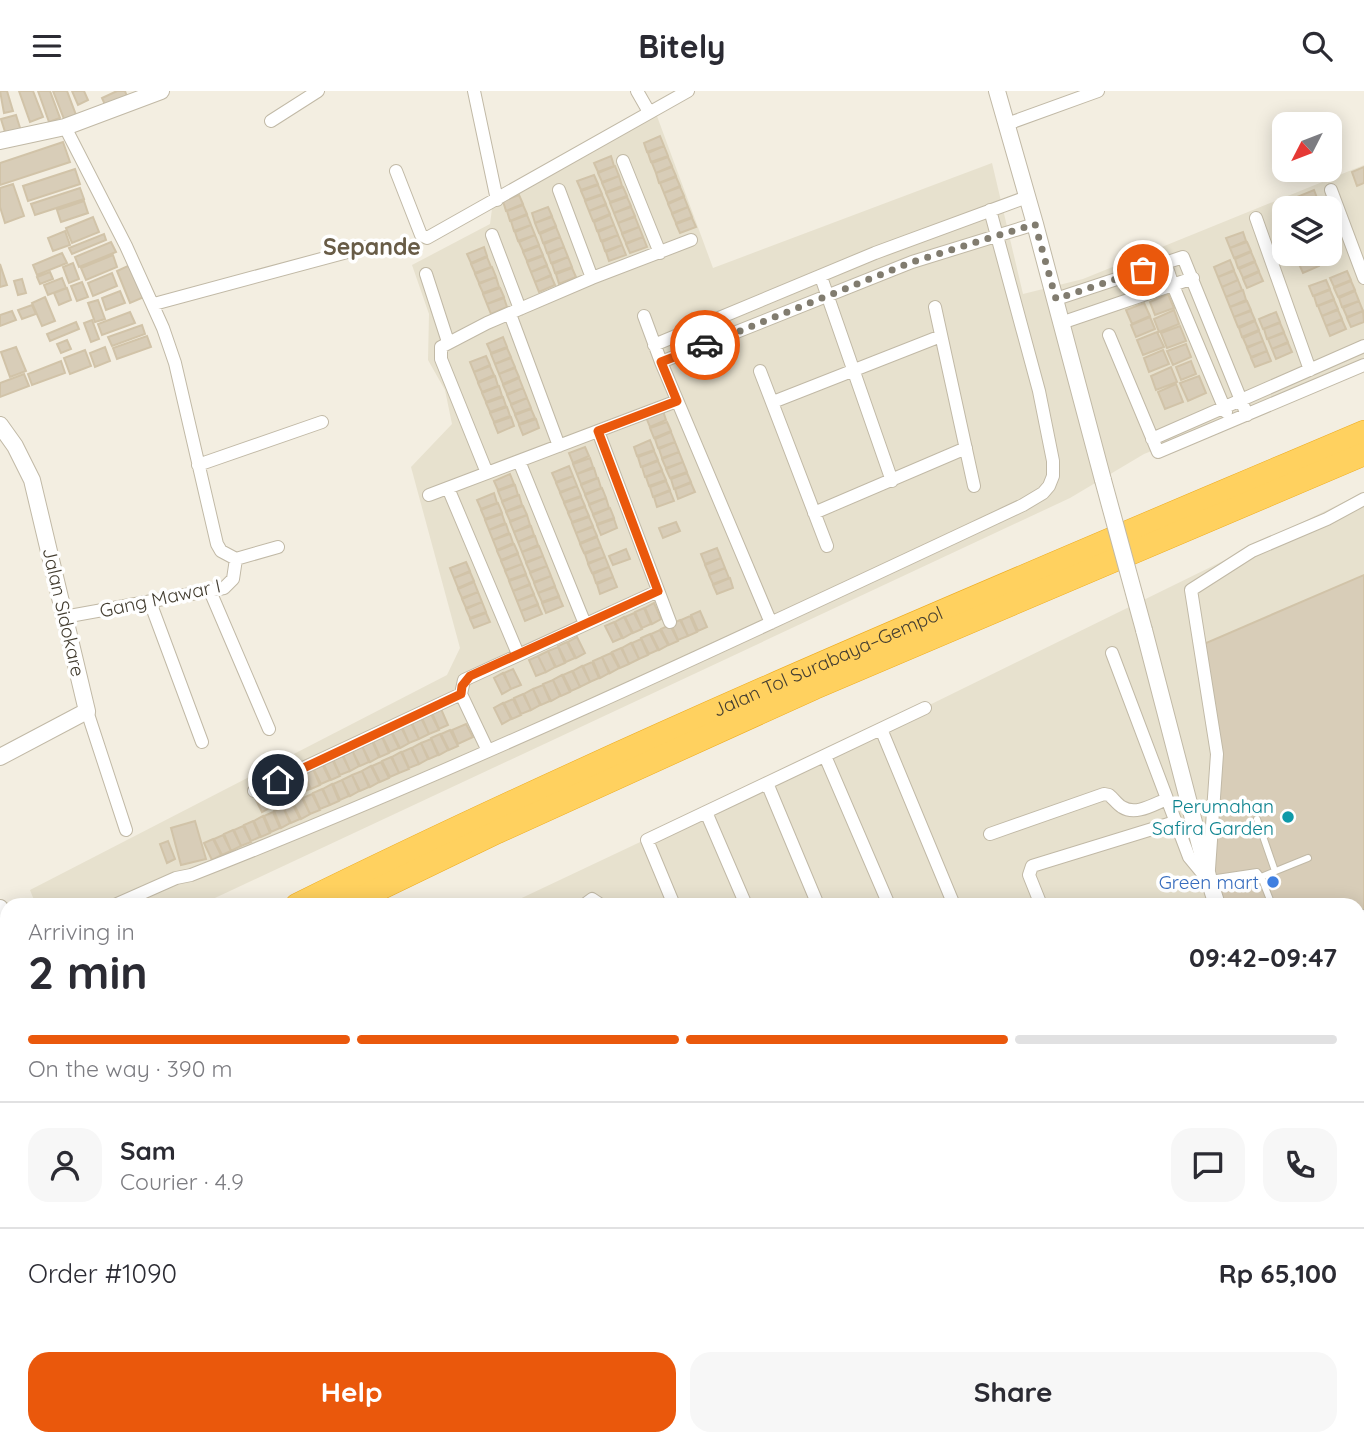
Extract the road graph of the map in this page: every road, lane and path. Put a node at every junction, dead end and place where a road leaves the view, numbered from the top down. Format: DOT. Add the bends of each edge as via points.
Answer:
graph roads {
  1 [pos="161,91"];
  2 [pos="318,91"];
  3 [pos="474,91"];
  4 [pos="637,91"];
  5 [pos="688,91"];
  6 [pos="998,91"];
  7 [pos="1098,91"];
  8 [pos="649,112"];
  9 [pos="280,116"];
  10 [pos="1007,124"];
  11 [pos="65,127"];
  12 [pos="0,141"];
  13 [pos="623,161"];
  14 [pos="396,171"];
  15 [pos="559,190"];
  16 [pos="1331,190"];
  17 [pos="1027,197"];
  18 [pos="497,200"];
  19 [pos="990,210"];
  20 [pos="1256,218"];
  21 [pos="1035,224"];
  22 [pos="492,235"];
  23 [pos="997,236"];
  24 [pos="691,240"];
  25 [pos="366,247"];
  26 [pos="660,253"];
  27 [pos="1165,262"];
  28 [pos="426,274"];
  29 [pos="821,277"];
  30 [pos="592,278"];
  31 [pos="1193,278"];
  32 [pos="1364,278"];
  33 [pos="1172,283"];
  34 [pos="828,296"];
  35 [pos="1056,299"];
  36 [pos="155,304"];
  37 [pos="935,307"];
  38 [pos="515,312"];
  39 [pos="644,316"];
  40 [pos="1061,323"];
  41 [pos="1109,335"];
  42 [pos="941,336"];
  43 [pos="448,342"];
  44 [pos="654,345"];
  45 [pos="1364,346"];
  46 [pos="661,362"];
  47 [pos="1364,365"];
  48 [pos="1310,370"];
  49 [pos="760,371"];
  50 [pos="853,371"];
  51 [pos="1241,400"];
  52 [pos="677,401"];
  53 [pos="773,402"];
  54 [pos="1224,408"];
  55 [pos="1247,415"];
  56 [pos="322,422"];
  57 [pos="1230,423"];
  58 [pos="0,425"];
  59 [pos="598,431"];
  60 [pos="1364,432"];
  61 [pos="1152,439"];
  62 [pos="559,446"];
  63 [pos="966,448"];
  64 [pos="1364,454"];
  65 [pos="519,461"];
  66 [pos="198,465"];
  67 [pos="487,473"];
  68 [pos="892,481"];
  69 [pos="974,485"];
  70 [pos="448,488"];
  71 [pos="429,495"];
  72 [pos="1364,499"];
  73 [pos="814,513"];
  74 [pos="827,546"];
  75 [pos="278,547"];
  76 [pos="236,559"];
  77 [pos="210,591"];
  78 [pos="658,591"];
  79 [pos="150,602"];
  80 [pos="64,617"];
  81 [pos="670,622"];
  82 [pos="771,623"];
  83 [pos="585,624"];
  84 [pos="1112,653"];
  85 [pos="518,654"];
  86 [pos="461,694"];
  87 [pos="925,708"];
  88 [pos="87,711"];
  89 [pos="269,729"];
  90 [pos="881,729"];
  91 [pos="202,742"];
  92 [pos="488,751"];
  93 [pos="825,756"];
  94 [pos="0,757"];
  95 [pos="767,783"];
  96 [pos="254,791"];
  97 [pos="1167,799"];
  98 [pos="706,812"];
  99 [pos="1257,819"];
  100 [pos="1175,823"];
  101 [pos="126,830"];
  102 [pos="990,834"];
  103 [pos="1308,858"];
  104 [pos="1275,871"];
  105 [pos="1261,877"];
  106 [pos="1209,880"];
  107 [pos="131,898"];
  108 [pos="312,898"];
  109 [pos="360,898"];
  110 [pos="671,898"];
  111 [pos="743,898"];
  112 [pos="815,898"];
  113 [pos="886,898"];
  114 [pos="951,898"];
  115 [pos="1038,898"];
  116 [pos="1215,898"];
  117 [pos="1269,898"];
  1 -- 11 [label="street"];
  2 -- 9 [label="street"];
  3 -- 18 [label="street"];
  4 -- 8 [label="street"];
  5 -- 8 [label="street"];
  6 -- 10 [label="street"];
  7 -- 10 [label="street"];
  8 -- 18 [label="street"];
  10 -- 17 [label="street"];
  11 -- 12 [label="street"];
  11 -- 36 [label="street"];
  13 -- 26 [label="street"];
  14 -- 18 [label="street" via="424,238"];
  15 -- 30 [label="street"];
  16 -- 32 [label="street"];
  17 -- 19 [label="street"];
  17 -- 21 [label="street"];
  19 -- 23 [label="street"];
  19 -- 29 [label="street"];
  20 -- 48 [label="street"];
  21 -- 23 [label="street"];
  21 -- 35 [label="street"];
  22 -- 38 [label="street"];
  23 -- 34 [label="street" via="912,262"];
  23 -- 82 [label="street" via="1041,402 1053,461 1049,485 1023,505"];
  24 -- 26 [label="street"];
  25 -- 36 [label="street"];
  26 -- 30 [label="street"];
  27 -- 31 [label="street" via="1183,257"];
  27 -- 33 [label="street"];
  27 -- 35 [label="street"];
  28 -- 43 [label="street"];
  29 -- 34 [label="street"];
  29 -- 44 [label="street"];
  30 -- 38 [label="street"];
  31 -- 33 [label="street"];
  31 -- 51 [label="street"];
  33 -- 40 [label="street"];
  33 -- 54 [label="street"];
  34 -- 46 [label="street"];
  34 -- 50 [label="street"];
  35 -- 40 [label="street"];
  36 -- 66 [label="street" via="175,363"];
  37 -- 42 [label="street"];
  38 -- 43 [label="street"];
  38 -- 62 [label="street"];
  39 -- 44 [label="street"];
  40 -- 106 [label="street, bridge"];
  41 -- 61 [label="street"];
  42 -- 50 [label="street"];
  42 -- 63 [label="street"];
  43 -- 67 [label="street" via="441,347 441,359"];
  44 -- 46 [label="street"];
  45 -- 48 [label="street"];
  46 -- 52 [label="street"];
  47 -- 55 [label="street"];
  48 -- 51 [label="street"];
  49 -- 53 [label="street"];
  50 -- 53 [label="street"];
  50 -- 68 [label="street"];
  51 -- 54 [label="street"];
  51 -- 55 [label="street"];
  52 -- 59 [label="street"];
  52 -- 82 [label="street"];
  53 -- 73 [label="street"];
  54 -- 57 [label="street"];
  54 -- 61 [label="street"];
  55 -- 57 [label="street"];
  56 -- 66 [label="street"];
  57 -- 61 [label="street" via="1159,452"];
  58 -- 80 [label="street, Jalan Sidokare" via="32,480"];
  59 -- 62 [label="street"];
  59 -- 78 [label="street"];
  60 -- 108 [label="highway, Jalan Tol Surabaya–Gempol" via="571,774"];
  62 -- 65 [label="street"];
  63 -- 68 [label="street"];
  63 -- 69 [label="street"];
  64 -- 109 [label="highway, Jalan Tol Surabaya–Gempol" via="814,688"];
  65 -- 67 [label="street"];
  65 -- 83 [label="street"];
  66 -- 76 [label="street" via="221,551"];
  67 -- 70 [label="street"];
  68 -- 73 [label="street"];
  70 -- 71 [label="street"];
  70 -- 85 [label="street"];
  72 -- 106 [label="street" via="1252,551 1191,590 1217,754"];
  73 -- 74 [label="street"];
  75 -- 76 [label="street"];
  76 -- 77 [label="street, Gang Mawar I" via="230,583"];
  77 -- 79 [label="street, Gang Mawar I"];
  77 -- 89 [label="street"];
  78 -- 81 [label="street"];
  78 -- 83 [label="street"];
  79 -- 80 [label="street, Gang Mawar I"];
  79 -- 91 [label="street"];
  80 -- 88 [label="street, Jalan Sidokare"];
  82 -- 92 [label="street"];
  83 -- 85 [label="street"];
  84 -- 97 [label="street"];
  85 -- 86 [label="street" via="470,676"];
  86 -- 92 [label="street"];
  86 -- 96 [label="street"];
  87 -- 90 [label="street"];
  88 -- 94 [label="street"];
  88 -- 101 [label="street"];
  90 -- 93 [label="street"];
  90 -- 114 [label="street"];
  92 -- 107 [label="street" via="304,831"];
  93 -- 95 [label="street"];
  93 -- 113 [label="street"];
  95 -- 98 [label="street"];
  95 -- 112 [label="street"];
  97 -- 100 [label="street"];
  97 -- 102 [label="street" via="1129,811 1104,794"];
  98 -- 110 [label="street" via="647,840"];
  98 -- 111 [label="street"];
  99 -- 104 [label="lane"];
  100 -- 106 [label="street" via="1189,857"];
  100 -- 115 [label="street" via="1032,866 1029,875"];
  103 -- 104 [label="lane"];
  104 -- 105 [label="lane"];
  105 -- 106 [label="lane" via="1253,872"];
  105 -- 117 [label="lane"];
  106 -- 116 [label="street"];
}
